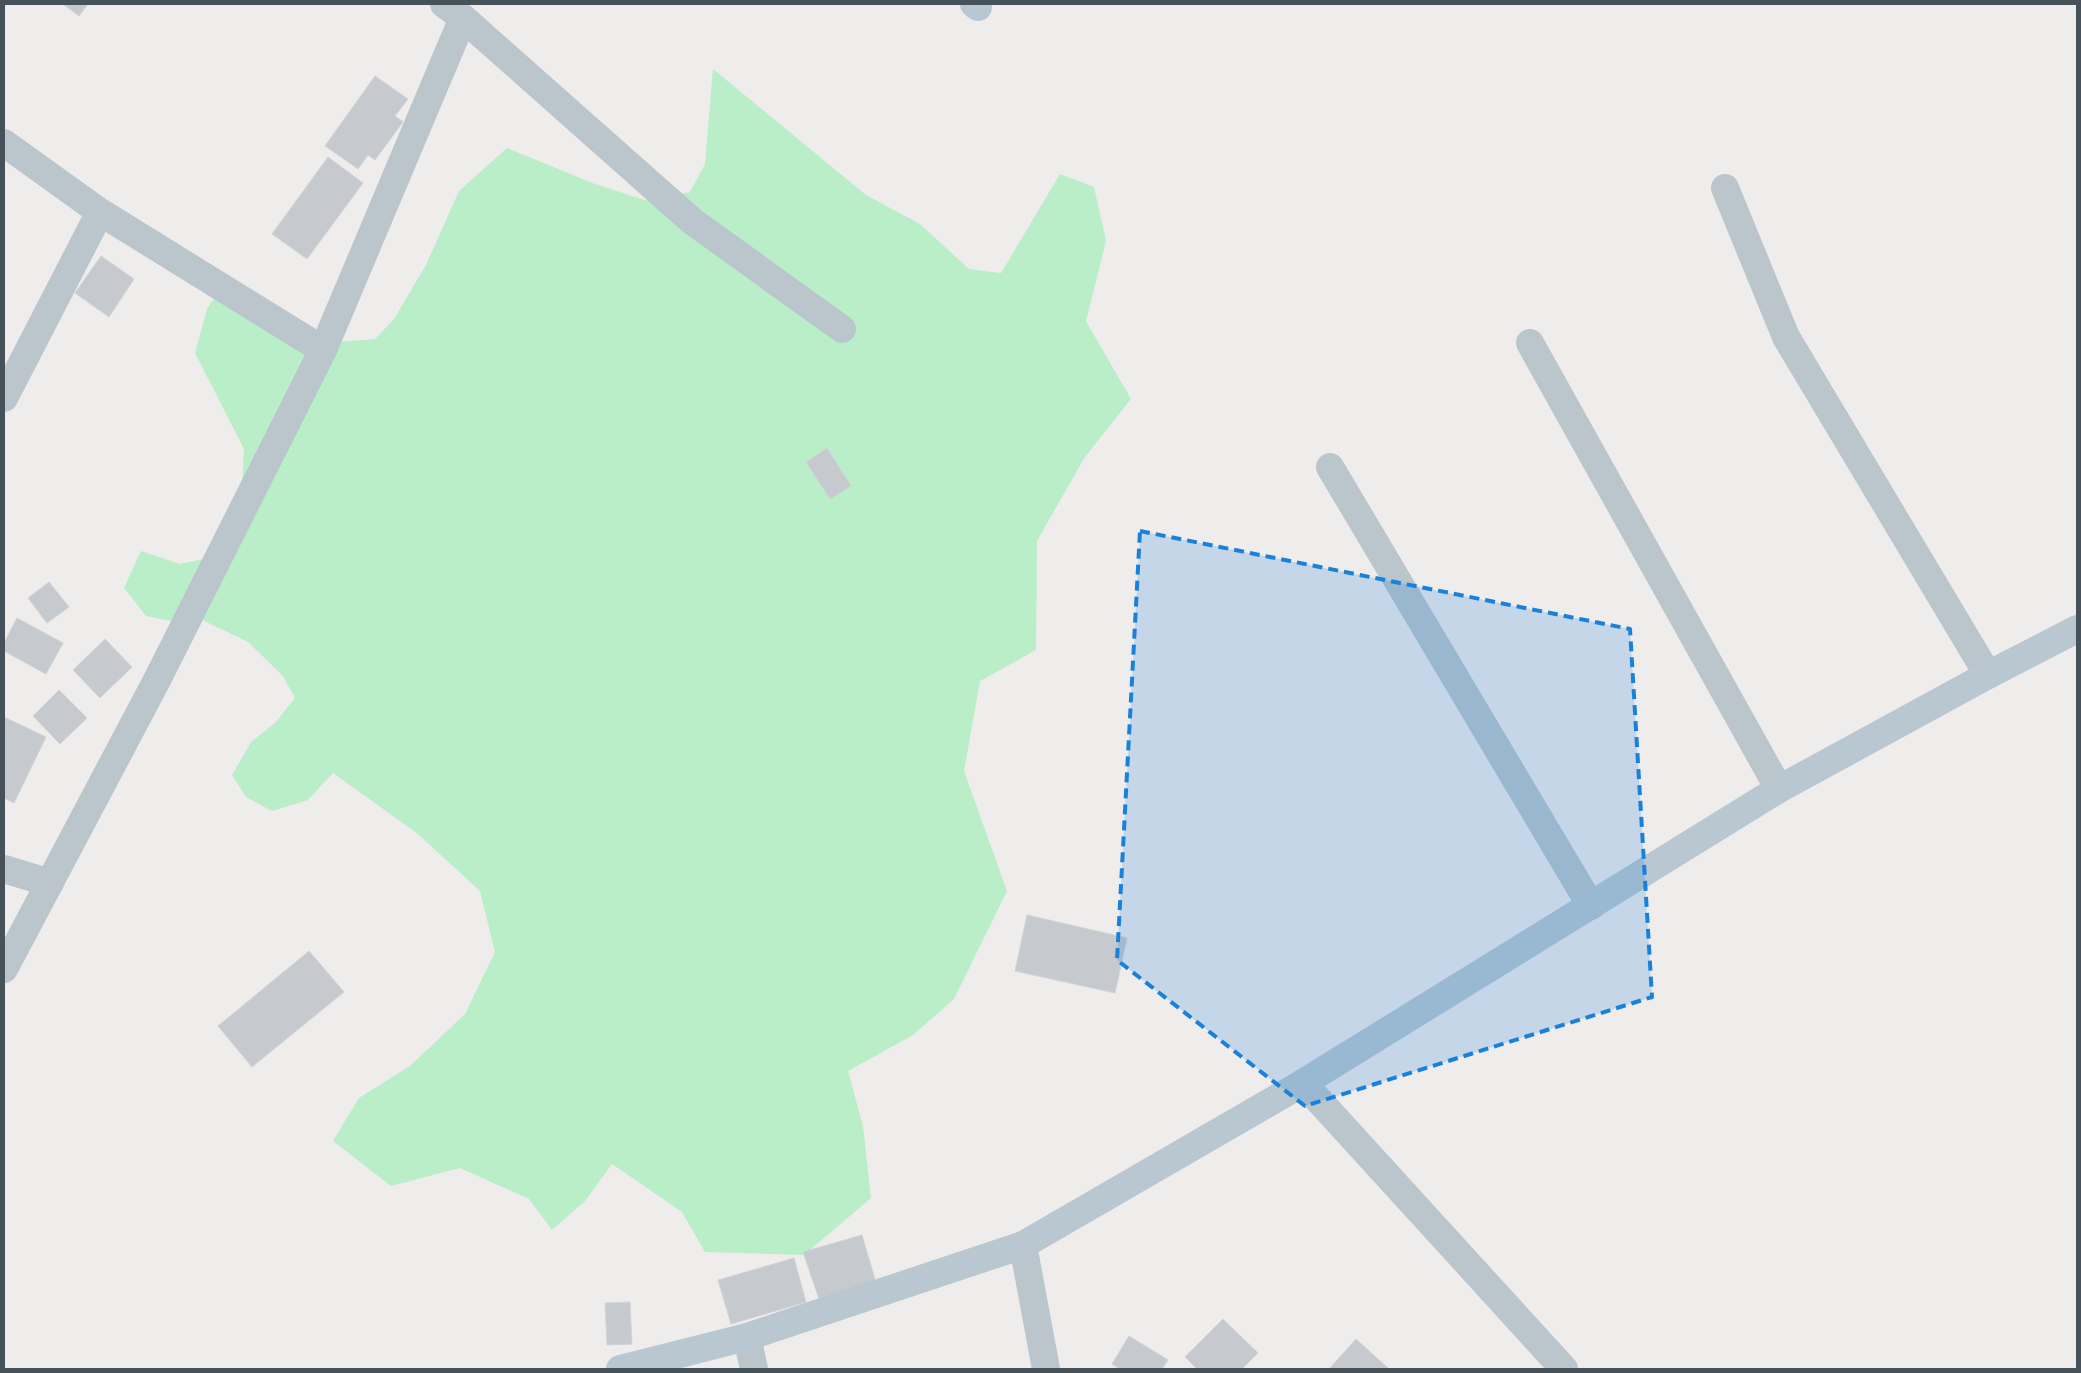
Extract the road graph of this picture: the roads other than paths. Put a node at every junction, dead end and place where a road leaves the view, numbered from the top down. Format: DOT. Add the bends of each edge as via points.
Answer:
graph roads {
  1 [pos="453,11"];
  2 [pos="4,143"];
  3 [pos="1725,188"];
  4 [pos="100,212"];
  5 [pos="842,330"];
  6 [pos="1530,344"];
  7 [pos="323,350"];
  8 [pos="4,398"];
  9 [pos="1330,467"];
  10 [pos="2077,629"];
  11 [pos="1988,675"];
  12 [pos="1779,789"];
  13 [pos="4,869"];
  14 [pos="50,883"];
  15 [pos="1590,906"];
  16 [pos="4,969"];
  17 [pos="1303,1083"];
  18 [pos="1023,1245"];
  19 [pos="747,1337"];
  20 [pos="620,1369"];
  21 [pos="754,1369"];
  22 [pos="1046,1369"];
  23 [pos="1564,1369"];
  1 -- 5 [label="street" via="692,220"];
  1 -- 7 [label="street"];
  2 -- 4 [label="street"];
  3 -- 11 [label="street" via="1786,337"];
  4 -- 7 [label="street"];
  4 -- 8 [label="street"];
  6 -- 12 [label="street"];
  7 -- 14 [label="street" via="157,680"];
  9 -- 15 [label="street"];
  10 -- 11 [label="street"];
  11 -- 12 [label="street"];
  12 -- 15 [label="street"];
  13 -- 14 [label="street"];
  14 -- 16 [label="street"];
  15 -- 17 [label="street"];
  17 -- 18 [label="street"];
  17 -- 23 [label="street"];
  18 -- 19 [label="street"];
  18 -- 22 [label="street"];
  19 -- 20 [label="street"];
  19 -- 21 [label="street"];
}
